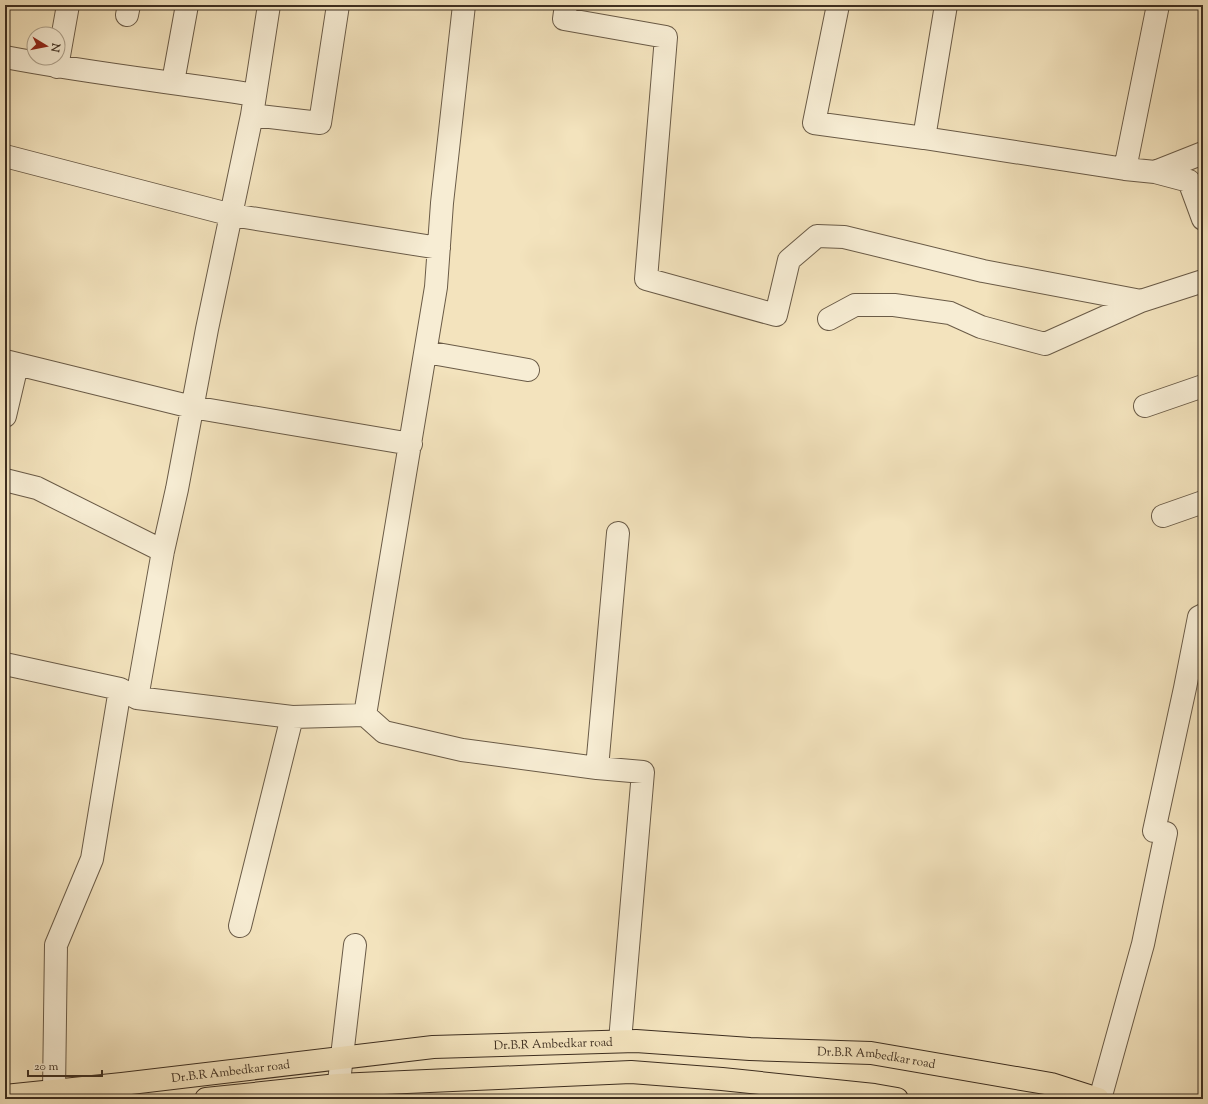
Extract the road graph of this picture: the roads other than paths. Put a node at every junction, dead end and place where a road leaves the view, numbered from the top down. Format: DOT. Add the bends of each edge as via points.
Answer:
graph roads {
  1 [pos="68,5"];
  2 [pos="187,5"];
  3 [pos="269,5"];
  4 [pos="338,5"];
  5 [pos="464,5"];
  6 [pos="566,5"];
  7 [pos="838,5"];
  8 [pos="946,5"];
  9 [pos="1158,5"];
  10 [pos="5,57"];
  11 [pos="57,67"];
  12 [pos="173,82"];
  13 [pos="254,105"];
  14 [pos="924,138"];
  15 [pos="1203,153"];
  16 [pos="5,156"];
  17 [pos="1125,169"];
  18 [pos="1154,172"];
  19 [pos="232,215"];
  20 [pos="1203,220"];
  21 [pos="439,248"];
  22 [pos="1203,281"];
  23 [pos="1141,301"];
  24 [pos="828,319"];
  25 [pos="426,352"];
  26 [pos="11,363"];
  27 [pos="528,370"];
  28 [pos="1203,386"];
  29 [pos="1145,406"];
  30 [pos="192,407"];
  31 [pos="5,416"];
  32 [pos="411,444"];
  33 [pos="5,480"];
  34 [pos="1203,502"];
  35 [pos="1163,516"];
  36 [pos="618,533"];
  37 [pos="163,551"];
  38 [pos="1203,615"];
  39 [pos="5,664"];
  40 [pos="128,693"];
  41 [pos="365,715"];
  42 [pos="292,717"];
  43 [pos="597,768"];
  44 [pos="240,926"];
  45 [pos="354,945"];
  46 [pos="620,1041"];
  47 [pos="342,1058"];
  48 [pos="54,1091"];
  49 [pos="337,1092"];
  50 [pos="5,1096"];
  51 [pos="874,1097"];
  52 [pos="206,1099"];
  53 [pos="897,1099"];
  54 [pos="1099,1099"];
  1 -- 11 [label="street"];
  2 -- 12 [label="street"];
  3 -- 13 [label="street"];
  4 -- 13 [label="street" via="320,123"];
  5 -- 21 [label="street"];
  6 -- 23 [label="street" via="564,19 666,37 646,279 776,315 789,260 817,236 844,237 983,271"];
  7 -- 14 [label="street" via="814,124"];
  8 -- 14 [label="street"];
  9 -- 17 [label="street"];
  10 -- 11 [label="street"];
  11 -- 12 [label="street"];
  12 -- 13 [label="street"];
  13 -- 19 [label="street"];
  14 -- 17 [label="street"];
  15 -- 18 [label="street"];
  16 -- 19 [label="street"];
  17 -- 18 [label="street"];
  18 -- 20 [label="street" via="1189,181"];
  19 -- 21 [label="street"];
  19 -- 30 [label="street"];
  21 -- 25 [label="street"];
  22 -- 23 [label="street"];
  23 -- 24 [label="street" via="1045,344 981,327 950,313 894,305 855,305"];
  25 -- 27 [label="street"];
  25 -- 32 [label="street"];
  26 -- 30 [label="street"];
  26 -- 31 [label="street"];
  28 -- 29 [label="street"];
  30 -- 32 [label="street"];
  30 -- 37 [label="street"];
  32 -- 41 [label="street"];
  33 -- 37 [label="street" via="37,488"];
  34 -- 35 [label="street"];
  36 -- 43 [label="street"];
  37 -- 40 [label="street"];
  38 -- 54 [label="street" via="1199,617 1154,831 1166,833 1143,944"];
  39 -- 40 [label="street"];
  40 -- 42 [label="street"];
  40 -- 48 [label="street" via="92,859 56,945"];
  41 -- 42 [label="street"];
  41 -- 43 [label="street" via="384,732 391,734 462,750"];
  42 -- 44 [label="street"];
  43 -- 46 [label="street" via="643,772"];
  45 -- 47 [label="street"];
  46 -- 47 [label="main road, Dr.B.R Ambedkar road" via="433,1047"];
  46 -- 54 [label="main road, Dr.B.R Ambedkar road" via="871,1053 1051,1084"];
  47 -- 48 [label="main road, Dr.B.R Ambedkar road"];
  47 -- 49 [label="street"];
  48 -- 50 [label="main road, Dr.B.R Ambedkar road"];
  49 -- 51 [label="main road, Dr.B.R Ambedkar road" via="631,1072 722,1079"];
  49 -- 52 [label="main road, Dr.B.R Ambedkar road"];
  51 -- 53 [label="main road, Dr.B.R Ambedkar road"];
}
